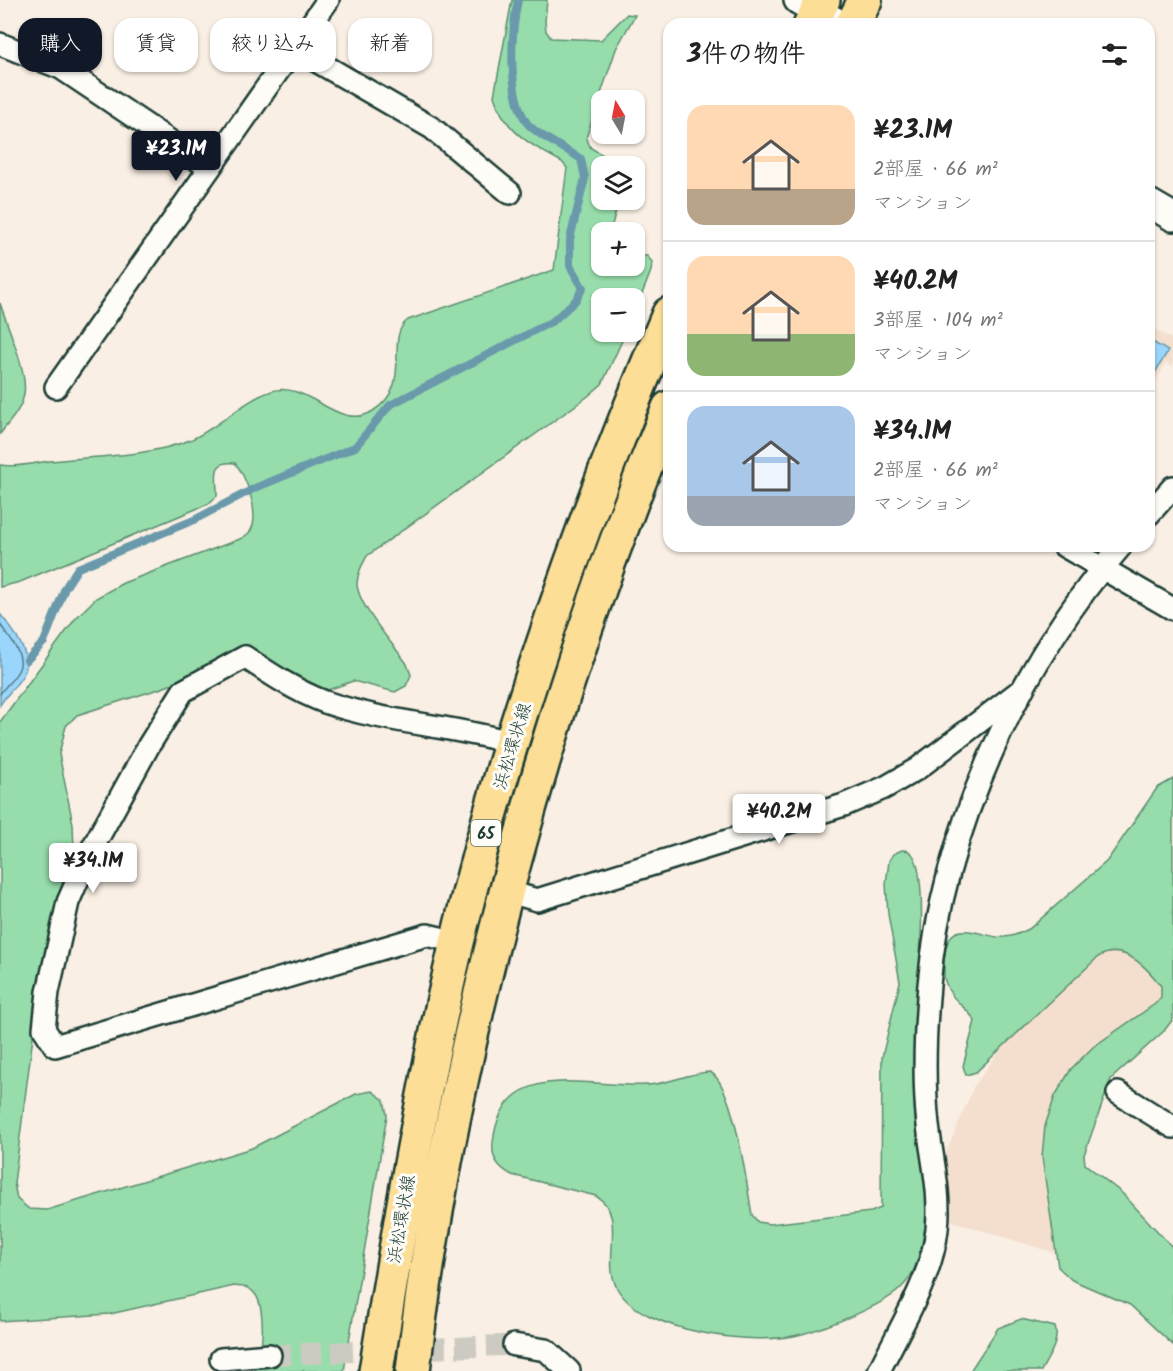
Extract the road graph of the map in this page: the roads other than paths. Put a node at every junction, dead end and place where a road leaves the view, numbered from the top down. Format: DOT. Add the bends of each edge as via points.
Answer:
graph roads {
  1 [pos="327,0"];
  2 [pos="865,0"];
  3 [pos="315,18"];
  4 [pos="856,18"];
  5 [pos="0,44"];
  6 [pos="277,72"];
  7 [pos="335,72"];
  8 [pos="210,168"];
  9 [pos="510,193"];
  10 [pos="1155,206"];
  11 [pos="1173,217"];
  12 [pos="663,329"];
  13 [pos="56,387"];
  14 [pos="663,422"];
  15 [pos="1173,487"];
  16 [pos="1155,507"];
  17 [pos="1074,552"];
  18 [pos="1116,552"];
  19 [pos="1102,568"];
  20 [pos="1173,609"];
  21 [pos="1020,691"];
  22 [pos="513,743"];
  23 [pos="506,891"];
  24 [pos="457,942"];
  25 [pos="1118,1093"];
  26 [pos="1173,1127"];
  27 [pos="514,1345"];
  28 [pos="270,1354"];
  29 [pos="221,1359"];
  30 [pos="376,1371"];
  31 [pos="413,1371"];
  32 [pos="569,1371"];
  33 [pos="879,1371"];
  1 -- 3 [label="street"];
  2 -- 4 [label="main road"];
  5 -- 8 [label="street" via="61,68"];
  6 -- 8 [label="street"];
  7 -- 9 [label="street" via="432,128"];
  8 -- 13 [label="street"];
  10 -- 11 [label="street"];
  12 -- 22 [label="main road, 浜松環状線 / 65" via="590,516"];
  14 -- 23 [label="main road, 浜松環状線 / 65" via="580,644"];
  15 -- 16 [label="street"];
  17 -- 19 [label="street"];
  18 -- 19 [label="street"];
  19 -- 20 [label="street"];
  19 -- 21 [label="street" via="1068,613"];
  21 -- 23 [label="street" via="917,769 844,805 537,900"];
  21 -- 33 [label="street" via="967,820 942,903 929,985 925,1091 939,1196 937,1230 929,1264"];
  22 -- 24 [label="main road, 浜松環状線 / 65"];
  22 -- 24 [label="street" via="325,702 244,657 183,691 149,744 88,856 68,903 44,1029 55,1046 427,935"];
  23 -- 31 [label="main road, 浜松環状線 / 65" via="445,1158"];
  24 -- 30 [label="main road, 浜松環状線 / 65" via="415,1137"];
  25 -- 26 [label="street"];
  27 -- 32 [label="street" via="546,1350"];
  28 -- 29 [label="street"];
}
